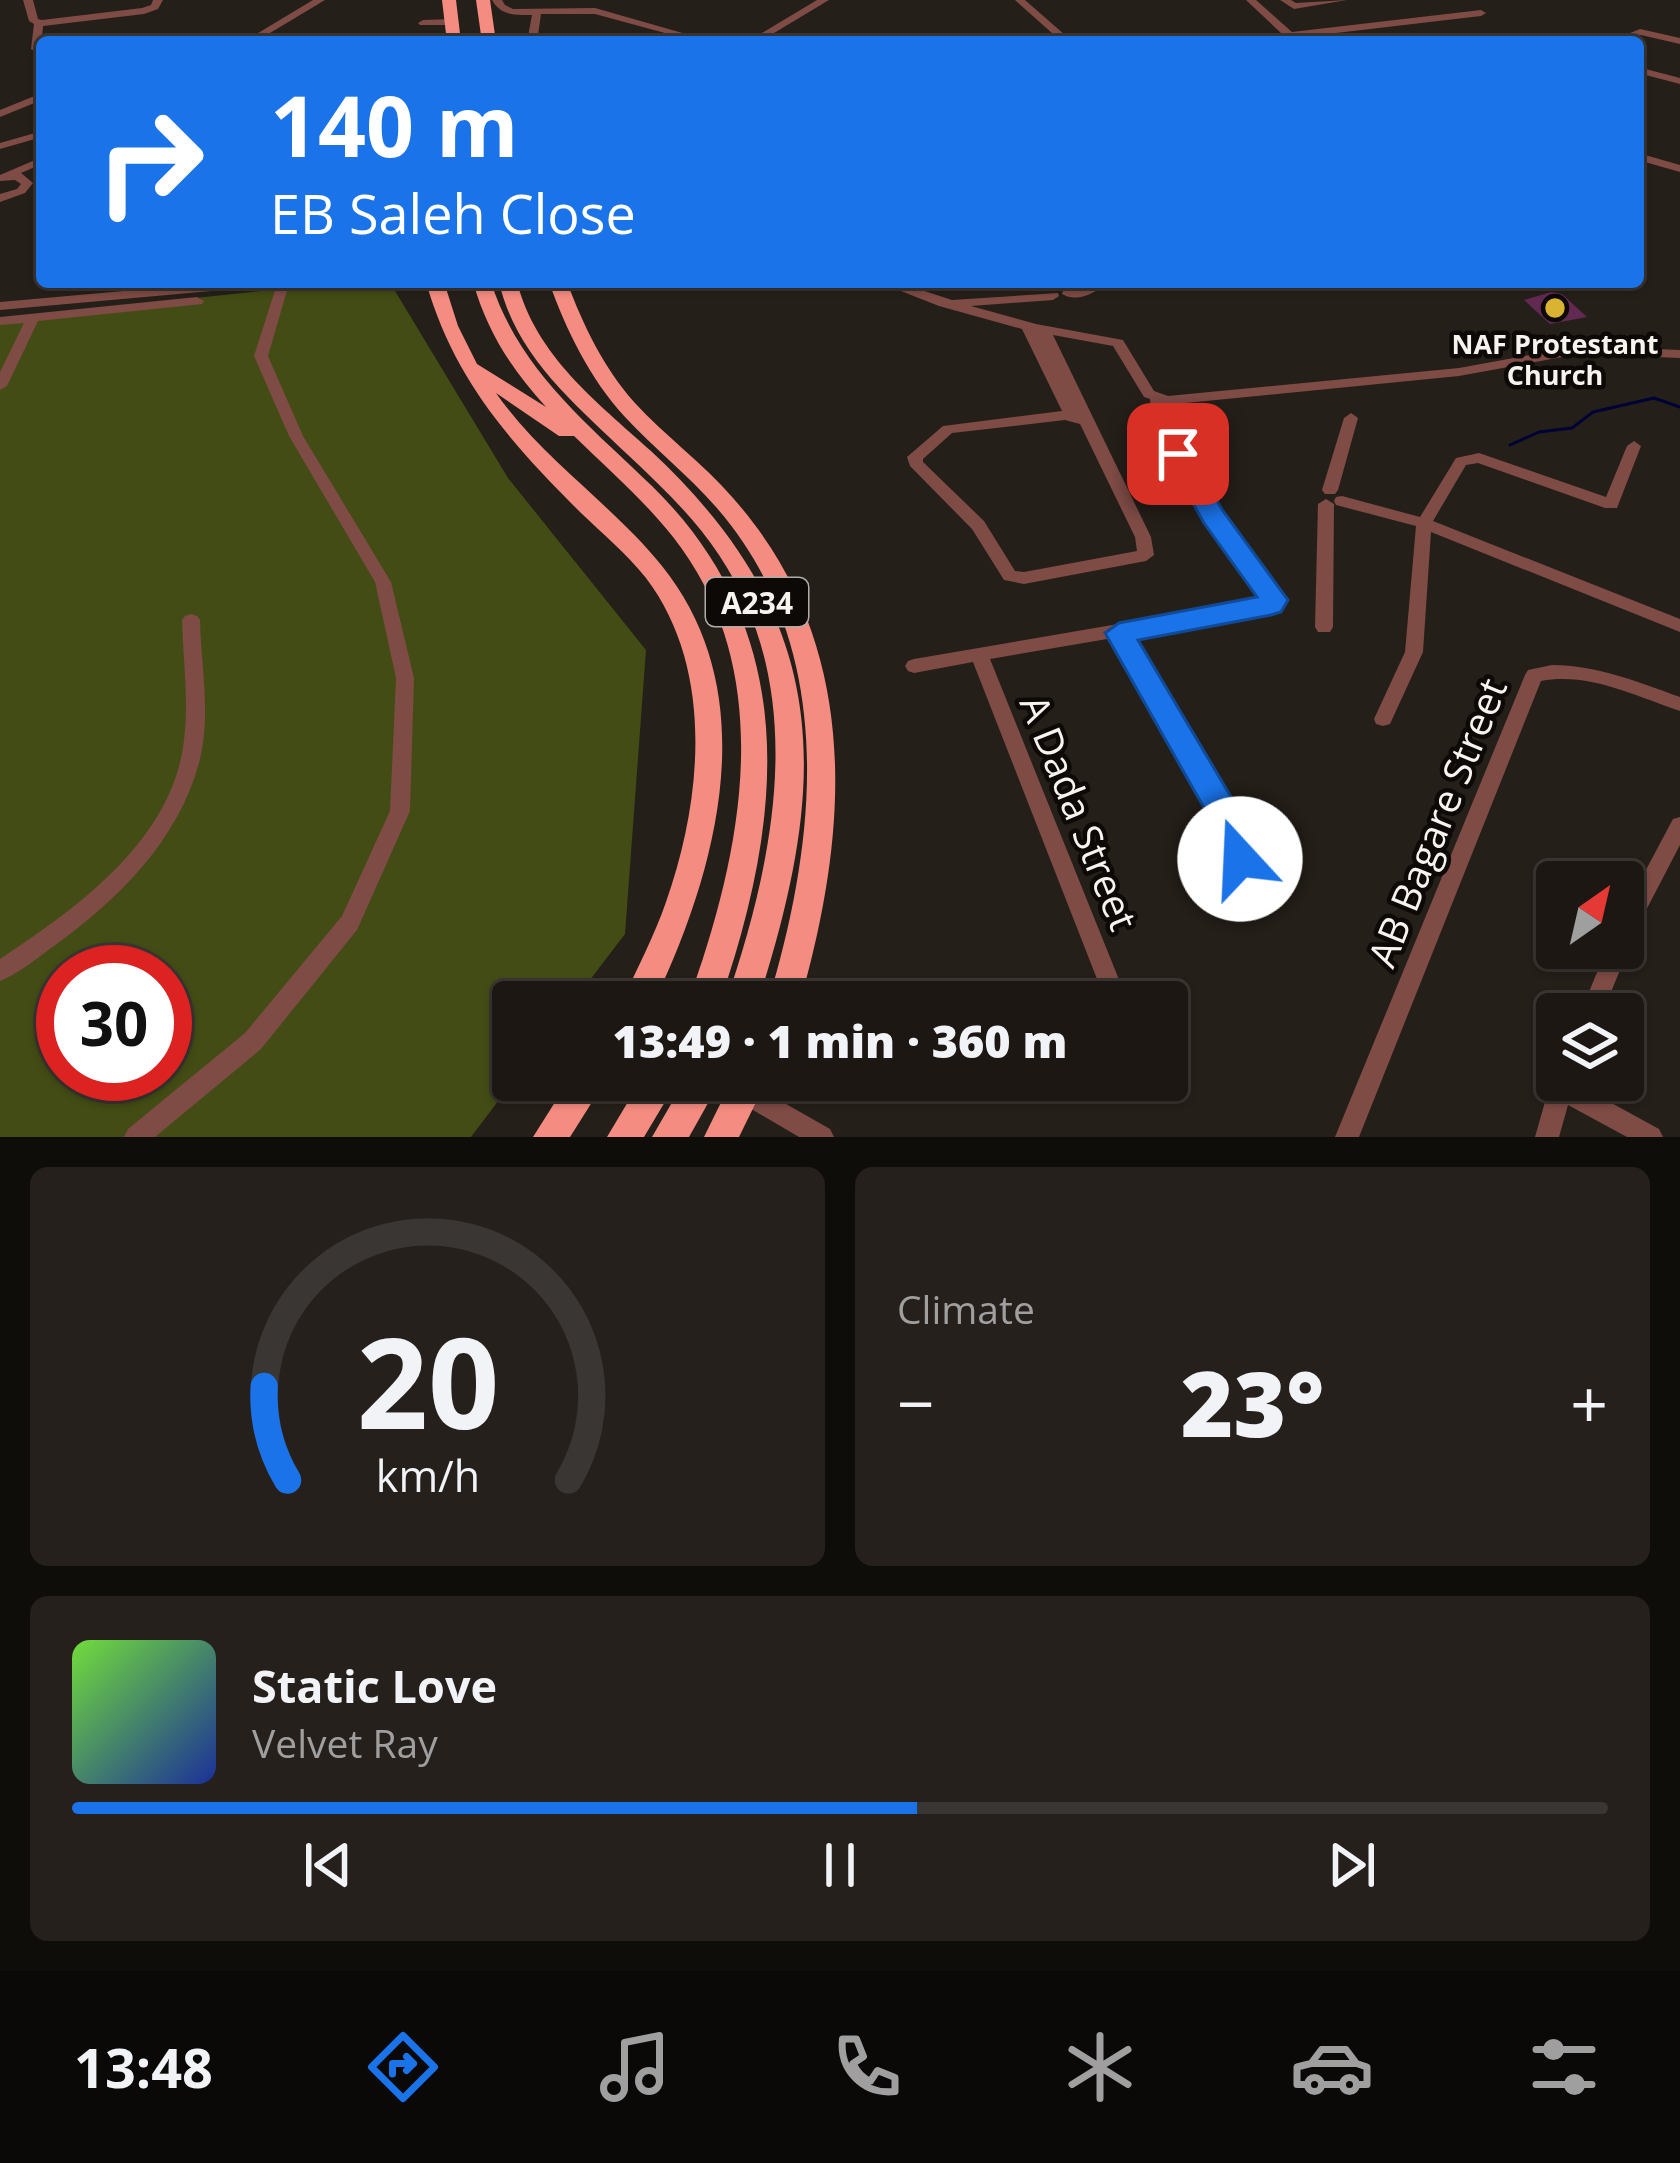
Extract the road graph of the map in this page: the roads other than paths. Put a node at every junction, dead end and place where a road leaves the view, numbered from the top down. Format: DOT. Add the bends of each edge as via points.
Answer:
graph roads {
  1 [pos="28,0"];
  2 [pos="158,0"];
  3 [pos="325,0"];
  4 [pos="449,0"];
  5 [pos="467,0"];
  6 [pos="483,0"];
  7 [pos="497,0"];
  8 [pos="824,0"];
  9 [pos="1020,0"];
  10 [pos="1251,0"];
  11 [pos="1285,0"];
  12 [pos="1342,0"];
  13 [pos="1332,1"];
  14 [pos="537,11"];
  15 [pos="1481,13"];
  16 [pos="423,22"];
  17 [pos="453,22"];
  18 [pos="39,23"];
  19 [pos="1289,35"];
  20 [pos="38,36"];
  21 [pos="259,36"];
  22 [pos="267,36"];
  23 [pos="454,36"];
  24 [pos="470,36"];
  25 [pos="488,36"];
  26 [pos="533,36"];
  27 [pos="687,36"];
  28 [pos="762,36"];
  29 [pos="1061,36"];
  30 [pos="1281,36"];
  31 [pos="1329,36"];
  32 [pos="1629,36"];
  33 [pos="1680,41"];
  34 [pos="1644,72"];
  35 [pos="1680,81"];
  36 [pos="36,99"];
  37 [pos="0,114"];
  38 [pos="36,136"];
  39 [pos="0,146"];
  40 [pos="1644,158"];
  41 [pos="36,164"];
  42 [pos="36,169"];
  43 [pos="1680,169"];
  44 [pos="1,175"];
  45 [pos="26,180"];
  46 [pos="0,198"];
  47 [pos="89,288"];
  48 [pos="186,288"];
  49 [pos="289,288"];
  50 [pos="436,288"];
  51 [pos="483,288"];
  52 [pos="510,288"];
  53 [pos="561,288"];
  54 [pos="901,288"];
  55 [pos="1093,288"];
  56 [pos="0,301"];
  57 [pos="197,301"];
  58 [pos="944,303"];
  59 [pos="34,317"];
  60 [pos="0,321"];
  61 [pos="1037,330"];
  62 [pos="1680,354"];
  63 [pos="469,365"];
  64 [pos="0,386"];
  65 [pos="1162,399"];
  66 [pos="626,406"];
  67 [pos="1076,413"];
  68 [pos="1351,418"];
  69 [pos="1634,446"];
  70 [pos="611,460"];
  71 [pos="653,466"];
  72 [pos="1332,498"];
  73 [pos="1424,523"];
  74 [pos="191,620"];
  75 [pos="1680,626"];
  76 [pos="1324,627"];
  77 [pos="1119,633"];
  78 [pos="979,654"];
  79 [pos="914,666"];
  80 [pos="1680,704"];
  81 [pos="1384,718"];
  82 [pos="1680,825"];
  83 [pos="1239,885"];
  84 [pos="1644,894"];
  85 [pos="0,971"];
  86 [pos="648,981"];
  87 [pos="712,981"];
  88 [pos="750,981"];
  89 [pos="790,981"];
  90 [pos="1109,981"];
  91 [pos="575,1101"];
  92 [pos="647,1101"];
  93 [pos="691,1101"];
  94 [pos="739,1101"];
  95 [pos="768,1101"];
  96 [pos="1558,1101"];
  97 [pos="1591,1101"];
  98 [pos="136,1137"];
  99 [pos="550,1137"];
  100 [pos="624,1137"];
  101 [pos="669,1137"];
  102 [pos="721,1137"];
  103 [pos="822,1137"];
  104 [pos="1347,1137"];
  105 [pos="1547,1137"];
  106 [pos="1651,1137"];
  1 -- 18 [label="street"];
  2 -- 18 [label="street" via="144,11"];
  3 -- 21 [label="street"];
  3 -- 22 [label="street"];
  4 -- 17 [label="highway"];
  5 -- 24 [label="highway"];
  6 -- 25 [label="highway"];
  7 -- 14 [label="street" via="506,10"];
  8 -- 28 [label="street"];
  9 -- 29 [label="street"];
  10 -- 19 [label="street"];
  11 -- 13 [label="street"];
  12 -- 13 [label="street"];
  14 -- 26 [label="street"];
  14 -- 27 [label="street" via="596,11"];
  15 -- 31 [label="street"];
  16 -- 17 [label="street"];
  17 -- 23 [label="highway"];
  18 -- 20 [label="street"];
  19 -- 30 [label="street"];
  19 -- 31 [label="street"];
  32 -- 33 [label="street"];
  34 -- 35 [label="street"];
  36 -- 37 [label="street"];
  38 -- 39 [label="street"];
  40 -- 43 [label="street"];
  41 -- 44 [label="street"];
  42 -- 45 [label="street"];
  44 -- 45 [label="street"];
  45 -- 46 [label="street" via="21,191"];
  47 -- 56 [label="street"];
  48 -- 56 [label="street"];
  49 -- 98 [label="street" via="261,356 296,436 383,582 405,678 400,811 350,923 253,1041"];
  50 -- 63 [label="highway"];
  51 -- 70 [label="highway, A234" via="506,346"];
  52 -- 71 [label="highway, A234" via="547,358"];
  53 -- 66 [label="highway"];
  54 -- 58 [label="street"];
  55 -- 58 [label="street"];
  57 -- 59 [label="street"];
  58 -- 61 [label="street"];
  59 -- 60 [label="street"];
  59 -- 64 [label="street"];
  61 -- 65 [label="street" via="1118,343 1149,394"];
  61 -- 67 [label="street"];
  62 -- 65 [label="street" via="1579,350 1459,372"];
  63 -- 70 [label="highway"];
  63 -- 86 [label="highway" via="527,443 664,584 697,655 708,743 698,850"];
  65 -- 77 [label="street" via="1157,416 1199,493 1274,600"];
  66 -- 71 [label="highway"];
  66 -- 89 [label="highway" via="759,545 803,630 825,797"];
  67 -- 67 [label="street" via="948,429 916,457 978,525 1010,576 1146,555"];
  68 -- 72 [label="street"];
  69 -- 73 [label="street" via="1611,504 1469,457"];
  70 -- 87 [label="highway, A234" via="698,553 739,641 753,703 752,838"];
  71 -- 88 [label="highway, A234" via="740,570 788,707 792,754 778,880"];
  72 -- 73 [label="street"];
  72 -- 76 [label="street"];
  73 -- 75 [label="street"];
  73 -- 81 [label="street" via="1414,652"];
  74 -- 85 [label="street" via="192,755 166,826 79,918"];
  77 -- 78 [label="street"];
  77 -- 83 [label="street" via="1237,834"];
  78 -- 79 [label="street"];
  78 -- 90 [label="street, A Dada Street"];
  80 -- 104 [label="street, AB Bagare Street" via="1579,671 1534,675"];
  82 -- 84 [label="street"];
  91 -- 99 [label="highway"];
  92 -- 100 [label="highway"];
  93 -- 101 [label="highway"];
  94 -- 102 [label="highway"];
  95 -- 103 [label="street"];
  96 -- 105 [label="street"];
  97 -- 106 [label="street"];
}
